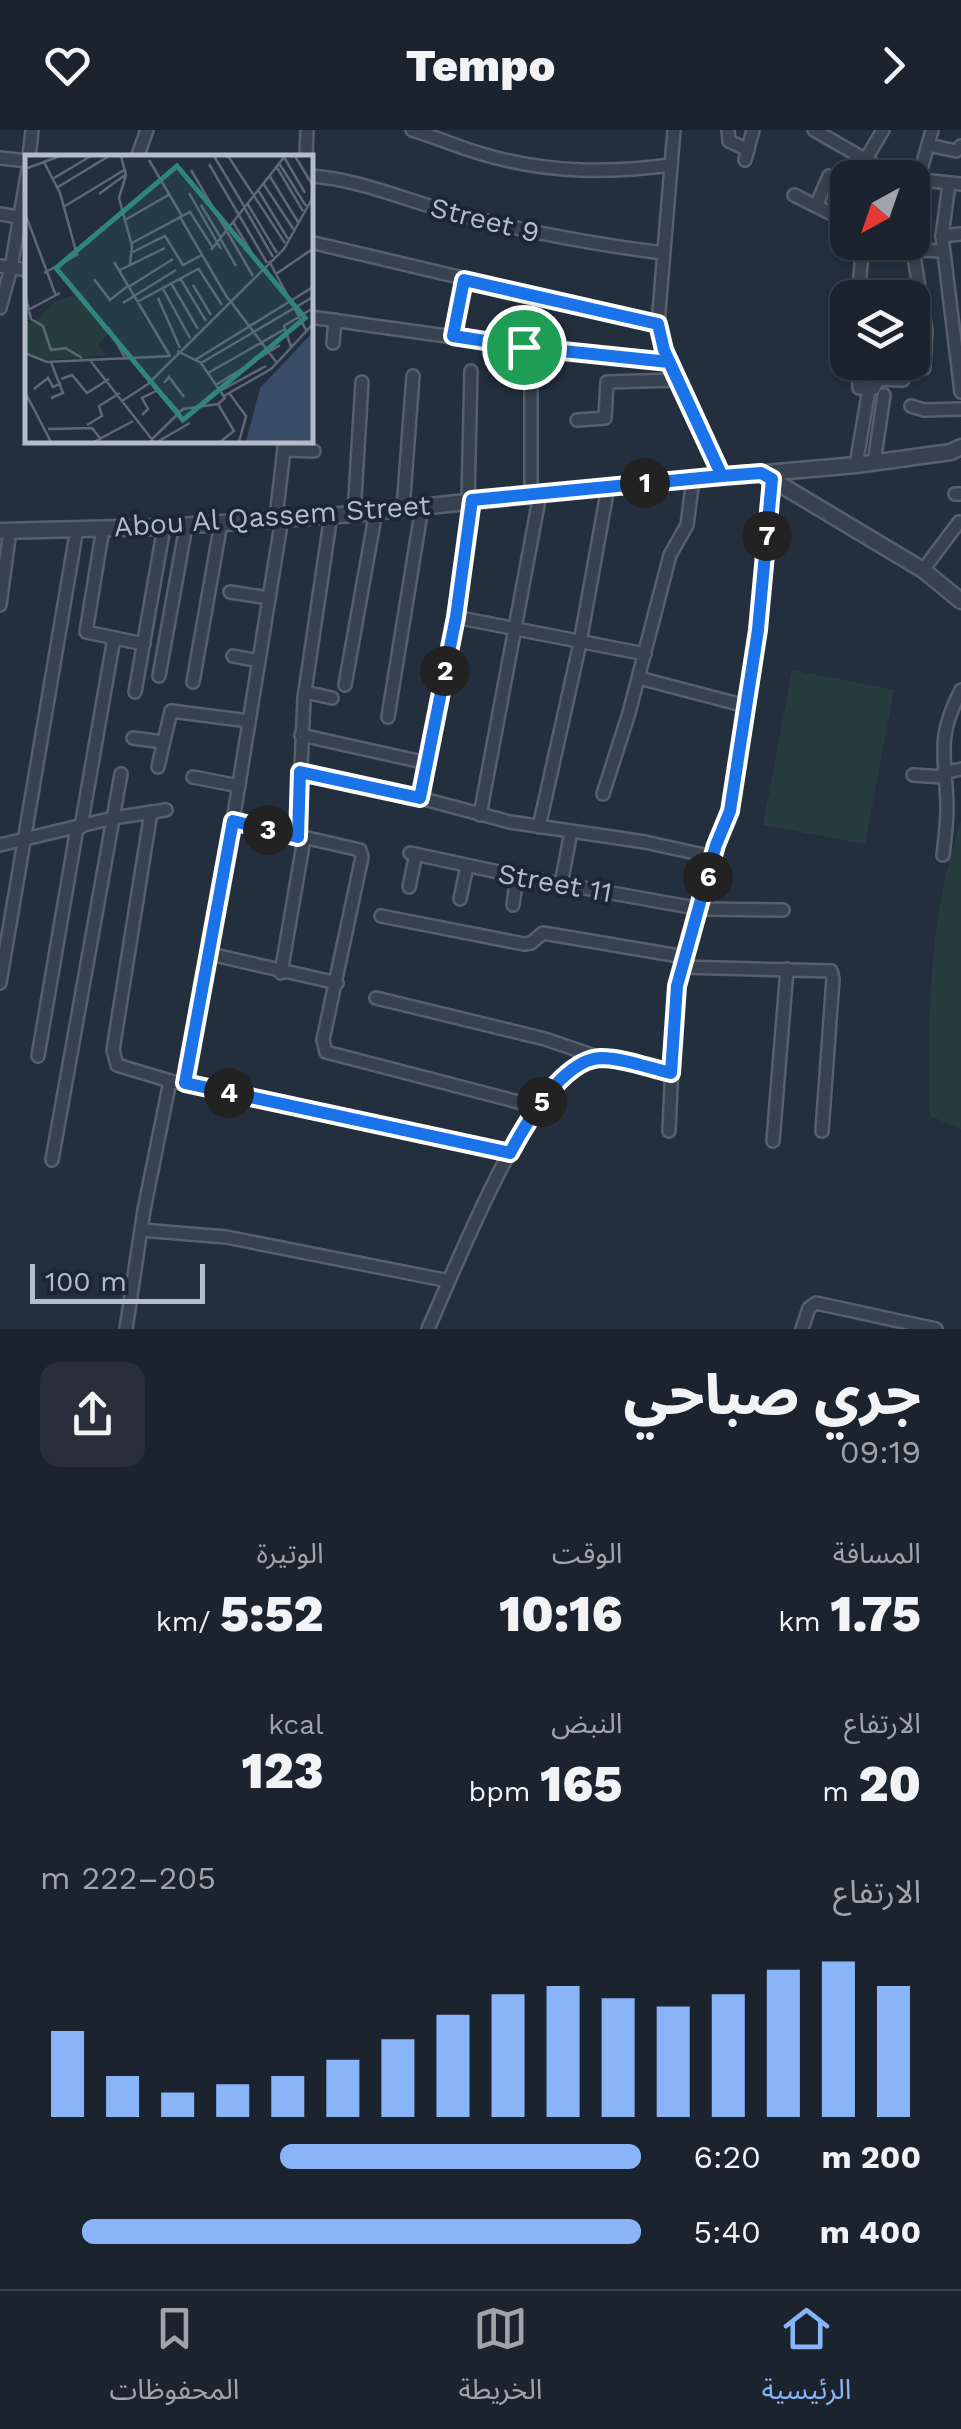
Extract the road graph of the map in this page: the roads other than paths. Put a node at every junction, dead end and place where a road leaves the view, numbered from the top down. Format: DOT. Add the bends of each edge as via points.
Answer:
graph roads {
  1 [pos="32,130"];
  2 [pos="147,130"];
  3 [pos="307,130"];
  4 [pos="412,130"];
  5 [pos="674,130"];
  6 [pos="728,130"];
  7 [pos="753,130"];
  8 [pos="814,130"];
  9 [pos="844,130"];
  10 [pos="883,130"];
  11 [pos="932,130"];
  12 [pos="836,142"];
  13 [pos="929,145"];
  14 [pos="961,146"];
  15 [pos="29,155"];
  16 [pos="141,155"];
  17 [pos="306,155"];
  18 [pos="0,158"];
  19 [pos="866,159"];
  20 [pos="922,160"];
  21 [pos="25,162"];
  22 [pos="671,166"];
  23 [pos="312,176"];
  24 [pos="829,176"];
  25 [pos="930,181"];
  26 [pos="955,184"];
  27 [pos="794,195"];
  28 [pos="816,206"];
  29 [pos="830,213"];
  30 [pos="0,214"];
  31 [pos="24,218"];
  32 [pos="942,236"];
  33 [pos="961,236"];
  34 [pos="312,242"];
  35 [pos="930,251"];
  36 [pos="943,251"];
  37 [pos="663,253"];
  38 [pos="5,267"];
  39 [pos="464,280"];
  40 [pos="0,308"];
  41 [pos="312,316"];
  42 [pos="336,320"];
  43 [pos="658,324"];
  44 [pos="453,336"];
  45 [pos="333,343"];
  46 [pos="669,362"];
  47 [pos="960,369"];
  48 [pos="471,371"];
  49 [pos="413,376"];
  50 [pos="531,376"];
  51 [pos="677,380"];
  52 [pos="858,380"];
  53 [pos="878,380"];
  54 [pos="362,382"];
  55 [pos="868,389"];
  56 [pos="961,392"];
  57 [pos="884,395"];
  58 [pos="911,406"];
  59 [pos="961,410"];
  60 [pos="577,420"];
  61 [pos="284,445"];
  62 [pos="961,447"];
  63 [pos="314,451"];
  64 [pos="874,462"];
  65 [pos="856,465"];
  66 [pos="722,476"];
  67 [pos="766,476"];
  68 [pos="692,479"];
  69 [pos="608,486"];
  70 [pos="536,494"];
  71 [pos="470,500"];
  72 [pos="422,507"];
  73 [pos="403,509"];
  74 [pos="376,512"];
  75 [pos="354,514"];
  76 [pos="331,515"];
  77 [pos="279,518"];
  78 [pos="960,522"];
  79 [pos="221,523"];
  80 [pos="186,526"];
  81 [pos="164,527"];
  82 [pos="77,528"];
  83 [pos="103,528"];
  84 [pos="5,531"];
  85 [pos="923,570"];
  86 [pos="230,592"];
  87 [pos="269,598"];
  88 [pos="961,601"];
  89 [pos="0,605"];
  90 [pos="456,617"];
  91 [pos="516,630"];
  92 [pos="114,638"];
  93 [pos="580,643"];
  94 [pos="144,644"];
  95 [pos="644,654"];
  96 [pos="232,656"];
  97 [pos="259,660"];
  98 [pos="159,676"];
  99 [pos="638,678"];
  100 [pos="194,682"];
  101 [pos="346,685"];
  102 [pos="961,690"];
  103 [pos="135,692"];
  104 [pos="305,692"];
  105 [pos="332,698"];
  106 [pos="746,706"];
  107 [pos="388,717"];
  108 [pos="249,722"];
  109 [pos="301,735"];
  110 [pos="133,738"];
  111 [pos="163,742"];
  112 [pos="427,763"];
  113 [pos="158,767"];
  114 [pos="961,769"];
  115 [pos="300,772"];
  116 [pos="121,774"];
  117 [pos="913,775"];
  118 [pos="943,775"];
  119 [pos="193,777"];
  120 [pos="239,786"];
  121 [pos="603,794"];
  122 [pos="420,798"];
  123 [pos="954,802"];
  124 [pos="166,810"];
  125 [pos="150,812"];
  126 [pos="480,815"];
  127 [pos="113,818"];
  128 [pos="233,821"];
  129 [pos="79,828"];
  130 [pos="540,828"];
  131 [pos="571,832"];
  132 [pos="301,838"];
  133 [pos="24,840"];
  134 [pos="0,845"];
  135 [pos="943,855"];
  136 [pos="713,857"];
  137 [pos="466,866"];
  138 [pos="516,876"];
  139 [pos="561,884"];
  140 [pos="409,887"];
  141 [pos="460,899"];
  142 [pos="512,905"];
  143 [pos="700,909"];
  144 [pos="783,910"];
  145 [pos="381,916"];
  146 [pos="210,954"];
  147 [pos="684,962"];
  148 [pos="787,969"];
  149 [pos="280,973"];
  150 [pos="0,983"];
  151 [pos="337,983"];
  152 [pos="376,998"];
  153 [pos="38,1056"];
  154 [pos="601,1058"];
  155 [pos="671,1073"];
  156 [pos="170,1081"];
  157 [pos="185,1083"];
  158 [pos="538,1107"];
  159 [pos="668,1131"];
  160 [pos="822,1131"];
  161 [pos="773,1141"];
  162 [pos="510,1153"];
  163 [pos="52,1160"];
  164 [pos="141,1230"];
  165 [pos="449,1281"];
  166 [pos="126,1329"];
  167 [pos="428,1329"];
  168 [pos="802,1329"];
  169 [pos="936,1329"];
  1 -- 15 [label="street"];
  2 -- 16 [label="street"];
  3 -- 17 [label="street"];
  4 -- 22 [label="street" via="544,167"];
  5 -- 22 [label="street"];
  6 -- 7 [label="street" via="728,140 746,155"];
  8 -- 12 [label="street"];
  9 -- 12 [label="street"];
  10 -- 19 [label="street"];
  11 -- 13 [label="street"];
  12 -- 19 [label="street"];
  13 -- 14 [label="street" via="956,151"];
  13 -- 20 [label="street"];
  18 -- 21 [label="street"];
  22 -- 37 [label="street"];
  23 -- 37 [label="street, Street 9" via="549,236"];
  24 -- 28 [label="street"];
  25 -- 26 [label="street"];
  26 -- 32 [label="street"];
  27 -- 28 [label="street"];
  28 -- 29 [label="street"];
  30 -- 31 [label="street"];
  31 -- 38 [label="street"];
  32 -- 33 [label="street"];
  32 -- 36 [label="street"];
  34 -- 39 [label="street"];
  35 -- 36 [label="street"];
  36 -- 47 [label="street"];
  37 -- 43 [label="street"];
  38 -- 40 [label="street"];
  39 -- 43 [label="street"];
  39 -- 44 [label="street"];
  41 -- 42 [label="street"];
  42 -- 44 [label="street"];
  42 -- 45 [label="street"];
  43 -- 46 [label="street"];
  44 -- 46 [label="street"];
  46 -- 51 [label="street"];
  47 -- 56 [label="street"];
  48 -- 71 [label="street"];
  49 -- 73 [label="street"];
  50 -- 70 [label="street"];
  51 -- 60 [label="street" via="607,382 605,418"];
  51 -- 66 [label="street"];
  52 -- 55 [label="street" via="858,388"];
  53 -- 55 [label="street"];
  54 -- 75 [label="street"];
  55 -- 65 [label="street"];
  57 -- 64 [label="street"];
  58 -- 59 [label="street"];
  61 -- 63 [label="street"];
  61 -- 77 [label="street"];
  62 -- 64 [label="street, Abou Al Qassem Street"];
  64 -- 65 [label="street, Abou Al Qassem Street"];
  65 -- 67 [label="street, Abou Al Qassem Street"];
  66 -- 67 [label="street, Abou Al Qassem Street"];
  66 -- 68 [label="street, Abou Al Qassem Street"];
  67 -- 85 [label="street"];
  67 -- 106 [label="street" via="758,630"];
  68 -- 69 [label="street, Abou Al Qassem Street"];
  68 -- 95 [label="street" via="687,525 670,555"];
  69 -- 70 [label="street, Abou Al Qassem Street"];
  69 -- 93 [label="street"];
  70 -- 71 [label="street, Abou Al Qassem Street"];
  70 -- 91 [label="street"];
  71 -- 72 [label="street, Abou Al Qassem Street"];
  71 -- 90 [label="street"];
  72 -- 73 [label="street, Abou Al Qassem Street"];
  72 -- 107 [label="street"];
  73 -- 74 [label="street, Abou Al Qassem Street"];
  74 -- 75 [label="street, Abou Al Qassem Street"];
  74 -- 101 [label="street"];
  75 -- 76 [label="street, Abou Al Qassem Street"];
  76 -- 77 [label="street, Abou Al Qassem Street"];
  76 -- 104 [label="street"];
  77 -- 79 [label="street, Abou Al Qassem Street"];
  77 -- 87 [label="street"];
  78 -- 85 [label="street"];
  79 -- 80 [label="street, Abou Al Qassem Street"];
  79 -- 100 [label="street"];
  80 -- 81 [label="street, Abou Al Qassem Street"];
  80 -- 98 [label="street"];
  81 -- 83 [label="street, Abou Al Qassem Street"];
  81 -- 94 [label="street"];
  82 -- 83 [label="street, Abou Al Qassem Street"];
  82 -- 84 [label="street, Abou Al Qassem Street"];
  82 -- 133 [label="street"];
  83 -- 92 [label="street" via="86,632"];
  84 -- 89 [label="street"];
  85 -- 88 [label="street"];
  86 -- 87 [label="street"];
  87 -- 97 [label="street"];
  90 -- 91 [label="street"];
  90 -- 112 [label="street"];
  91 -- 93 [label="street"];
  91 -- 126 [label="street"];
  92 -- 94 [label="street"];
  92 -- 129 [label="street"];
  93 -- 95 [label="street"];
  93 -- 130 [label="street"];
  94 -- 103 [label="street"];
  95 -- 99 [label="street"];
  96 -- 97 [label="street"];
  97 -- 108 [label="street"];
  99 -- 106 [label="street"];
  99 -- 121 [label="street"];
  102 -- 118 [label="street" via="945,727"];
  104 -- 105 [label="street"];
  104 -- 109 [label="street"];
  106 -- 136 [label="street" via="730,811"];
  108 -- 111 [label="street" via="171,711"];
  108 -- 120 [label="street"];
  109 -- 112 [label="street"];
  109 -- 115 [label="street"];
  110 -- 111 [label="street"];
  111 -- 113 [label="street"];
  112 -- 122 [label="street"];
  114 -- 118 [label="street"];
  115 -- 122 [label="street"];
  115 -- 132 [label="street"];
  116 -- 127 [label="street"];
  117 -- 118 [label="street"];
  118 -- 123 [label="street"];
  119 -- 120 [label="street"];
  120 -- 128 [label="street"];
  122 -- 126 [label="street"];
  123 -- 135 [label="street"];
  124 -- 125 [label="street"];
  125 -- 127 [label="street"];
  125 -- 156 [label="street" via="113,1058 125,1069"];
  126 -- 130 [label="street"];
  127 -- 129 [label="street"];
  127 -- 163 [label="street"];
  128 -- 132 [label="street"];
  128 -- 146 [label="street"];
  129 -- 133 [label="street"];
  129 -- 153 [label="street"];
  130 -- 131 [label="street"];
  131 -- 136 [label="street"];
  131 -- 139 [label="street"];
  132 -- 149 [label="street"];
  132 -- 151 [label="street" via="355,847 362,858"];
  133 -- 134 [label="street"];
  133 -- 150 [label="street"];
  136 -- 143 [label="street"];
  137 -- 138 [label="street, Street 11"];
  137 -- 140 [label="street, Street 11" via="413,853"];
  137 -- 141 [label="street"];
  138 -- 139 [label="street, Street 11"];
  138 -- 142 [label="street"];
  139 -- 143 [label="street, Street 11"];
  143 -- 144 [label="street, Street 11"];
  143 -- 147 [label="street"];
  145 -- 147 [label="street" via="524,944 543,933"];
  146 -- 149 [label="street"];
  146 -- 157 [label="street"];
  147 -- 148 [label="street"];
  147 -- 155 [label="street"];
  148 -- 160 [label="street" via="834,974"];
  148 -- 161 [label="street"];
  149 -- 151 [label="street"];
  151 -- 158 [label="street" via="322,1043 329,1053"];
  152 -- 154 [label="street"];
  154 -- 155 [label="street"];
  154 -- 158 [label="street" via="569,1071"];
  155 -- 159 [label="street"];
  156 -- 157 [label="street"];
  156 -- 164 [label="street"];
  157 -- 162 [label="street"];
  158 -- 162 [label="street"];
  162 -- 165 [label="street"];
  164 -- 165 [label="street" via="226,1238"];
  164 -- 166 [label="street"];
  165 -- 167 [label="street"];
  168 -- 169 [label="street" via="816,1303"];
}
